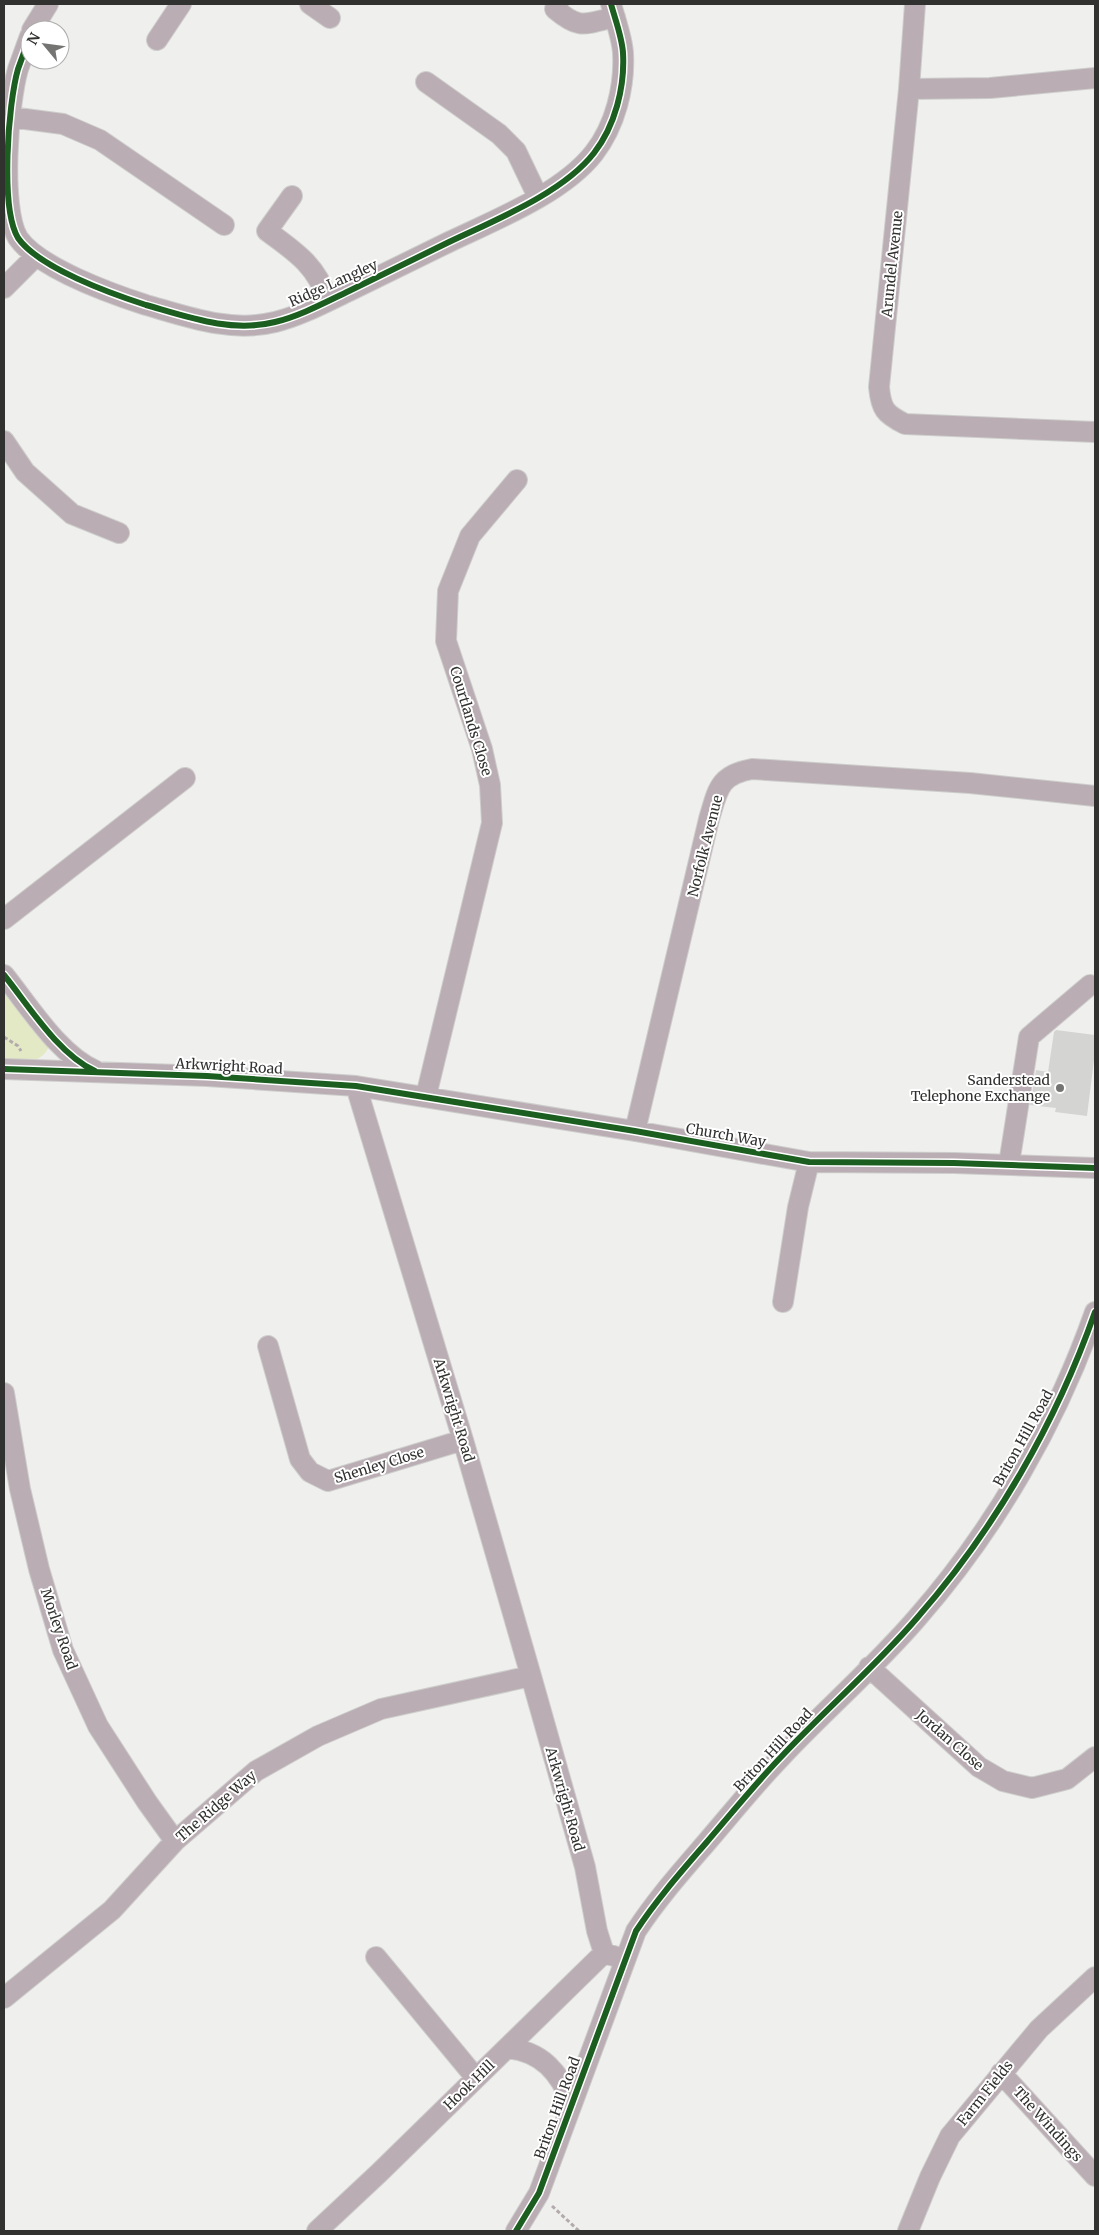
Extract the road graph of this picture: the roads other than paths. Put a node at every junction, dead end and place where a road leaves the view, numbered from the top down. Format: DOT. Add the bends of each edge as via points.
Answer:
graph roads {
  1 [pos="48,4"];
  2 [pos="181,4"];
  3 [pos="310,4"];
  4 [pos="558,4"];
  5 [pos="915,4"];
  6 [pos="613,11"];
  7 [pos="330,18"];
  8 [pos="38,20"];
  9 [pos="157,40"];
  10 [pos="20,65"];
  11 [pos="1095,78"];
  12 [pos="426,82"];
  13 [pos="909,89"];
  14 [pos="10,116"];
  15 [pos="5,136"];
  16 [pos="292,196"];
  17 [pos="538,197"];
  18 [pos="224,225"];
  19 [pos="36,256"];
  20 [pos="4,288"];
  21 [pos="328,301"];
  22 [pos="1095,432"];
  23 [pos="4,442"];
  24 [pos="517,480"];
  25 [pos="119,532"];
  26 [pos="185,778"];
  27 [pos="1095,796"];
  28 [pos="4,919"];
  29 [pos="4,975"];
  30 [pos="1090,985"];
  31 [pos="50,1032"];
  32 [pos="4,1069"];
  33 [pos="32,1070"];
  34 [pos="100,1072"];
  35 [pos="356,1086"];
  36 [pos="426,1096"];
  37 [pos="635,1131"];
  38 [pos="809,1162"];
  39 [pos="1009,1164"];
  40 [pos="1095,1168"];
  41 [pos="783,1302"];
  42 [pos="1095,1312"];
  43 [pos="268,1346"];
  44 [pos="4,1393"];
  45 [pos="463,1440"];
  46 [pos="869,1667"];
  47 [pos="531,1676"];
  48 [pos="1095,1757"];
  49 [pos="174,1841"];
  50 [pos="604,1953"];
  51 [pos="376,1958"];
  52 [pos="626,1959"];
  53 [pos="1095,1977"];
  54 [pos="4,1998"];
  55 [pos="507,2048"];
  56 [pos="1001,2072"];
  57 [pos="476,2078"];
  58 [pos="572,2104"];
  59 [pos="1095,2176"];
  60 [pos="317,2231"];
  61 [pos="516,2231"];
  62 [pos="908,2231"];
  1 -- 8 [label="street"];
  2 -- 9 [label="street"];
  3 -- 7 [label="street"];
  4 -- 6 [label="street" via="555,9 570,21 582,25"];
  5 -- 13 [label="street, Arundel Avenue"];
  6 -- 17 [label="street, Ridge Langley" via="623,52 620,92 612,122 595,153 567,181"];
  10 -- 14 [label="street, Ridge Langley"];
  11 -- 13 [label="street" via="990,88"];
  12 -- 17 [label="street" via="499,134 516,151"];
  13 -- 22 [label="street, Arundel Avenue" via="879,387 881,403 889,416 905,424"];
  14 -- 15 [label="street, Ridge Langley"];
  14 -- 18 [label="street" via="63,124 100,140"];
  15 -- 19 [label="street, Ridge Langley" via="9,218 17,238"];
  16 -- 21 [label="street" via="267,232 296,252 313,269"];
  17 -- 21 [label="street, Ridge Langley"];
  19 -- 20 [label="street"];
  19 -- 21 [label="street, Ridge Langley" via="120,297 197,320 241,326 275,322"];
  23 -- 25 [label="street" via="25,472 72,514"];
  24 -- 36 [label="street, Courtlands Close" via="470,536 448,591 446,640 482,749 490,785 492,823"];
  26 -- 28 [label="street"];
  27 -- 37 [label="street, Norfolk Avenue" via="752,768 726,778 712,811"];
  29 -- 31 [label="street, Arkwright Road"];
  30 -- 39 [label="street" via="1029,1037"];
  31 -- 33 [label="street" via="55,1049 51,1059"];
  31 -- 34 [label="street, Arkwright Road" via="74,1058"];
  32 -- 33 [label="street, Arkwright Road"];
  33 -- 34 [label="street, Arkwright Road"];
  34 -- 35 [label="street, Arkwright Road"];
  35 -- 36 [label="street, Church Way"];
  35 -- 45 [label="street, Arkwright Road"];
  36 -- 37 [label="street, Church Way"];
  37 -- 38 [label="street, Church Way"];
  38 -- 39 [label="street, Church Way"];
  38 -- 41 [label="street" via="798,1207"];
  39 -- 40 [label="street, Church Way"];
  42 -- 46 [label="street, Briton Hill Road" via="1041,1438 1003,1502 961,1563 917,1618"];
  43 -- 45 [label="street, Shenley Close" via="300,1459 310,1472 328,1481"];
  44 -- 49 [label="street, Morley Road" via="20,1490 63,1650 98,1726"];
  45 -- 47 [label="street, Arkwright Road"];
  46 -- 48 [label="street, Jordan Close" via="978,1767 1004,1781 1032,1788 1041,1786 1067,1779"];
  46 -- 52 [label="street, Briton Hill Road" via="779,1759 655,1902 636,1931"];
  47 -- 49 [label="street, The Ridge Way" via="381,1708 318,1736 256,1771"];
  47 -- 50 [label="street, Arkwright Road" via="585,1867 596,1931"];
  49 -- 54 [label="street, The Ridge Way" via="112,1910"];
  50 -- 52 [label="street"];
  50 -- 55 [label="street, Hook Hill"];
  51 -- 57 [label="street"];
  52 -- 58 [label="street, Briton Hill Road"];
  53 -- 56 [label="street, Farm Fields" via="1039,2029"];
  55 -- 57 [label="street, Hook Hill"];
  55 -- 58 [label="street" via="523,2049 540,2057 565,2085"];
  56 -- 59 [label="street, The Windings"];
  56 -- 62 [label="street, Farm Fields" via="950,2136"];
  57 -- 60 [label="street, Hook Hill"];
  58 -- 61 [label="street, Briton Hill Road" via="539,2193"];
}
